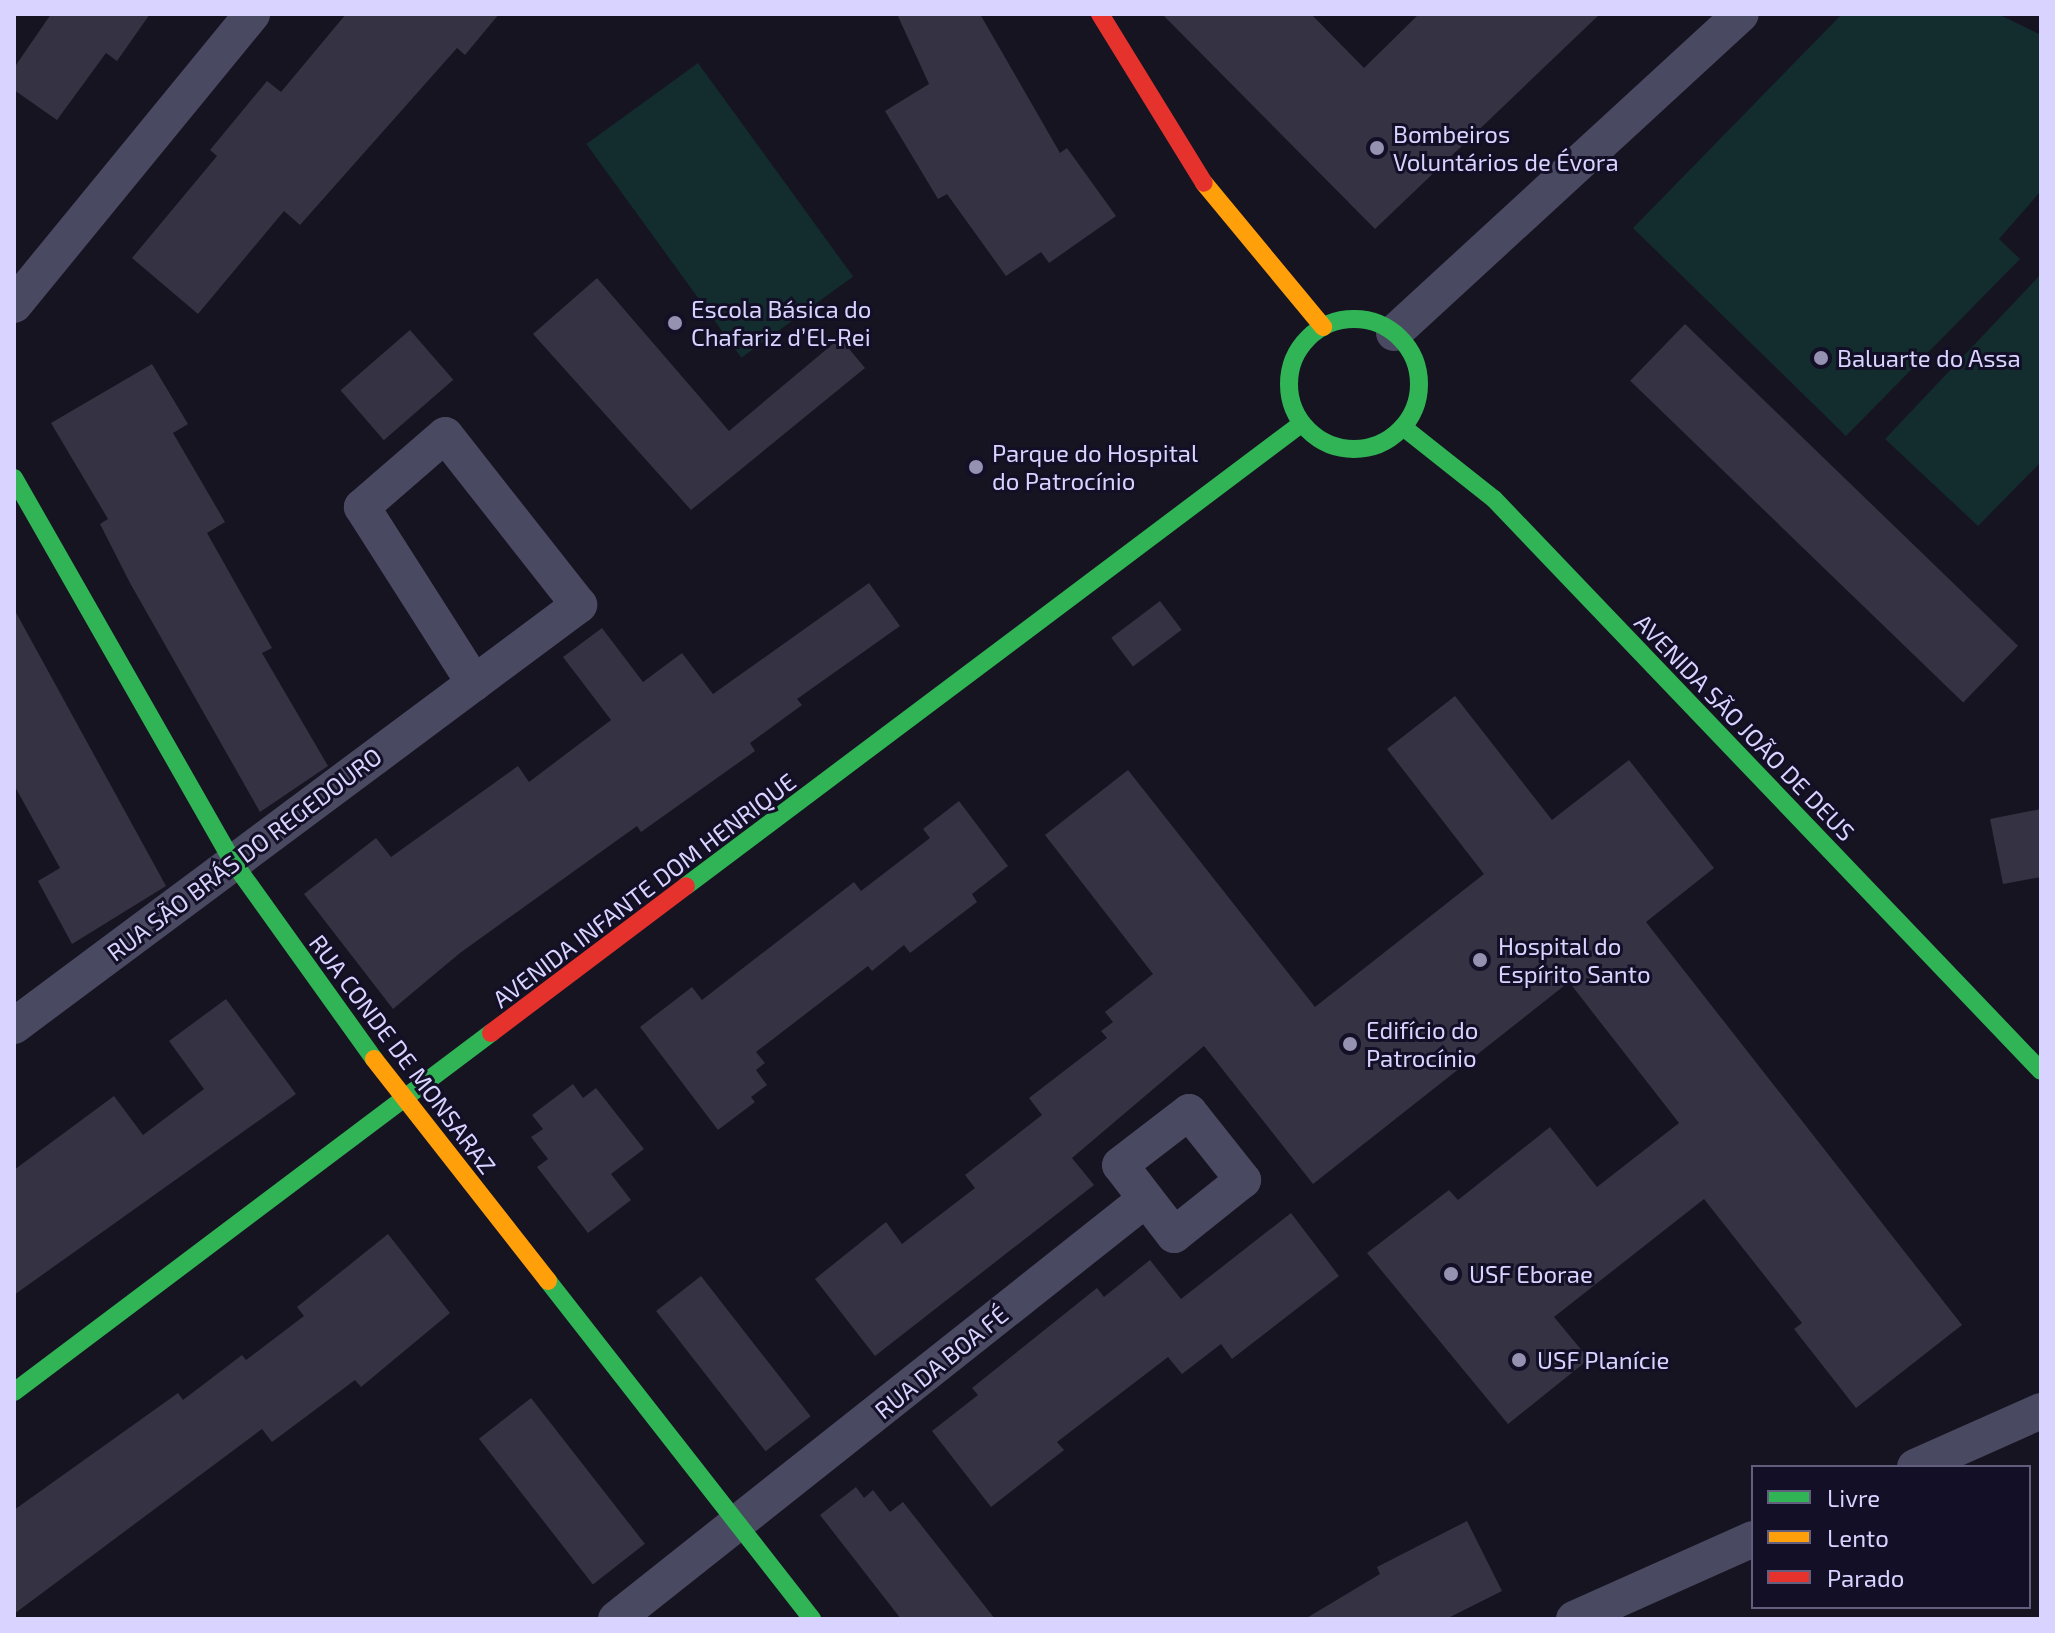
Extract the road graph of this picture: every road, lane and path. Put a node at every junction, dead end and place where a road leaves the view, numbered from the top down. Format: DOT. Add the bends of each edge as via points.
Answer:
graph roads {
  1 [pos="252,14"];
  2 [pos="1100,14"];
  3 [pos="1741,14"];
  4 [pos="14,305"];
  5 [pos="1323,327"];
  6 [pos="1394,333"];
  7 [pos="1301,424"];
  8 [pos="1403,427"];
  9 [pos="14,478"];
  10 [pos="474,683"];
  11 [pos="233,862"];
  12 [pos="14,1026"];
  13 [pos="2041,1071"];
  14 [pos="406,1099"];
  15 [pos="1146,1199"];
  16 [pos="14,1392"];
  17 [pos="2041,1411"];
  18 [pos="1920,1465"];
  19 [pos="737,1525"];
  20 [pos="1751,1540"];
  21 [pos="616,1619"];
  22 [pos="812,1619"];
  23 [pos="1574,1619"];
  1 -- 4 [label="street"];
  2 -- 5 [label="street" via="1209,192"];
  3 -- 6 [label="street"];
  5 -- 6 [label="street" via="1360,320"];
  5 -- 7 [label="street" via="1305,341 1289,382"];
  6 -- 8 [label="street" via="1409,349 1418,378 1414,409"];
  7 -- 8 [label="street" via="1319,440 1363,449"];
  7 -- 14 [label="street, AVENIDA INFANTE DOM HENRIQUE"];
  8 -- 13 [label="street, AVENIDA SÃO JOÃO DE DEUS" via="1494,499"];
  9 -- 11 [label="street, RUA CONDE DE MONSARAZ"];
  10 -- 10 [label="street, RUA SÃO BRÁS DO REGEDOURO" via="579,605 445,435 362,507"];
  10 -- 11 [label="street, RUA SÃO BRÁS DO REGEDOURO"];
  11 -- 12 [label="street, RUA SÃO BRÁS DO REGEDOURO"];
  11 -- 14 [label="street, RUA CONDE DE MONSARAZ"];
  14 -- 16 [label="street, AVENIDA INFANTE DOM HENRIQUE"];
  14 -- 19 [label="street, RUA CONDE DE MONSARAZ"];
  15 -- 19 [label="street, RUA DA BOA FÉ"];
  17 -- 18 [label="street"];
  19 -- 21 [label="street, RUA DA BOA FÉ"];
  19 -- 22 [label="street, RUA CONDE DE MONSARAZ"];
  20 -- 23 [label="street"];
}
